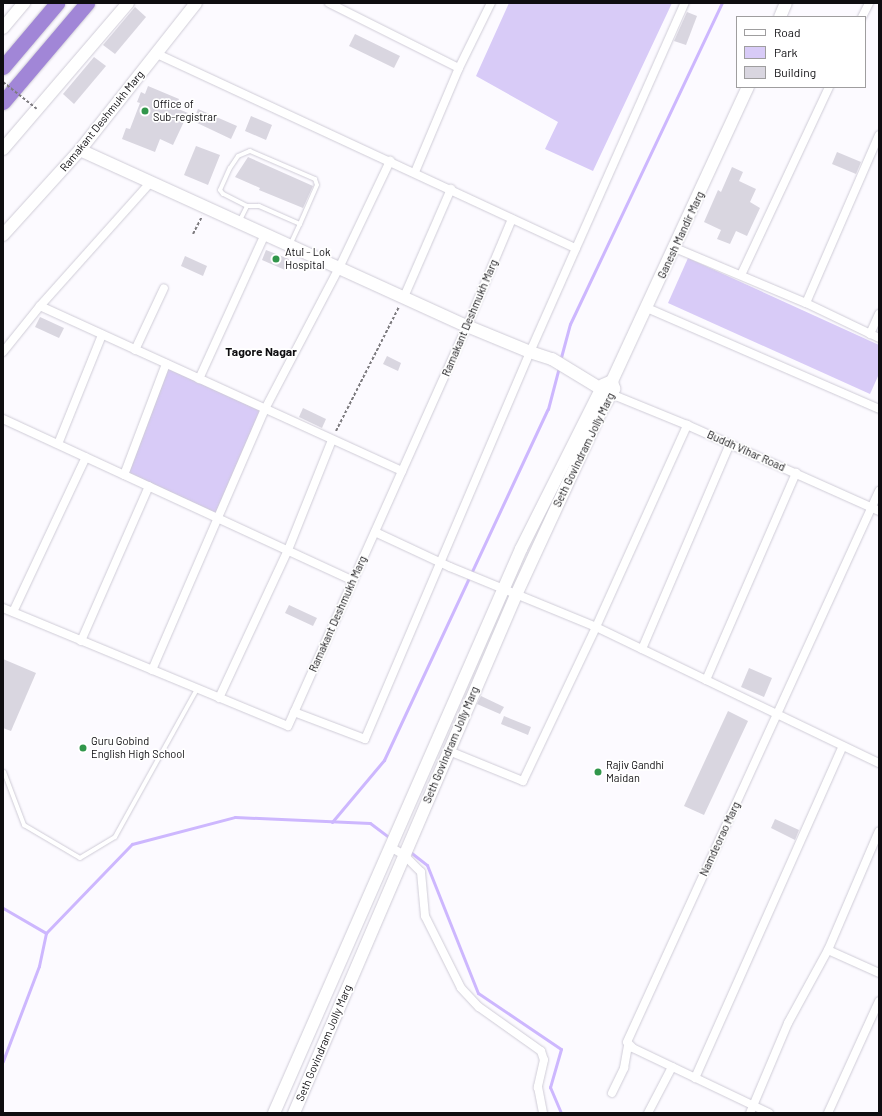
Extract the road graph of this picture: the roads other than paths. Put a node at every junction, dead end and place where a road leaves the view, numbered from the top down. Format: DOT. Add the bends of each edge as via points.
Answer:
graph roads {
  1 [pos="24,3"];
  2 [pos="57,3"];
  3 [pos="87,3"];
  4 [pos="128,3"];
  5 [pos="196,3"];
  6 [pos="329,3"];
  7 [pos="491,3"];
  8 [pos="685,3"];
  9 [pos="786,3"];
  10 [pos="869,3"];
  11 [pos="780,16"];
  12 [pos="862,16"];
  13 [pos="3,28"];
  14 [pos="155,53"];
  15 [pos="3,66"];
  16 [pos="459,68"];
  17 [pos="748,88"];
  18 [pos="829,88"];
  19 [pos="3,102"];
  20 [pos="879,134"];
  21 [pos="3,149"];
  22 [pos="80,150"];
  23 [pos="390,161"];
  24 [pos="415,172"];
  25 [pos="151,182"];
  26 [pos="451,189"];
  27 [pos="246,206"];
  28 [pos="512,219"];
  29 [pos="239,222"];
  30 [pos="300,224"];
  31 [pos="265,234"];
  32 [pos="3,235"];
  33 [pos="290,246"];
  34 [pos="576,248"];
  35 [pos="675,248"];
  36 [pos="339,268"];
  37 [pos="741,275"];
  38 [pos="164,288"];
  39 [pos="404,297"];
  40 [pos="806,303"];
  41 [pos="40,306"];
  42 [pos="647,308"];
  43 [pos="879,314"];
  44 [pos="468,326"];
  45 [pos="870,334"];
  46 [pos="102,335"];
  47 [pos="879,338"];
  48 [pos="135,350"];
  49 [pos="3,352"];
  50 [pos="530,352"];
  51 [pos="166,364"];
  52 [pos="199,379"];
  53 [pos="612,381"];
  54 [pos="606,392"];
  55 [pos="265,409"];
  56 [pos="879,409"];
  57 [pos="3,419"];
  58 [pos="688,425"];
  59 [pos="332,440"];
  60 [pos="58,444"];
  61 [pos="730,444"];
  62 [pos="86,457"];
  63 [pos="402,471"];
  64 [pos="796,473"];
  65 [pos="124,475"];
  66 [pos="149,486"];
  67 [pos="879,491"];
  68 [pos="875,509"];
  69 [pos="219,519"];
  70 [pos="375,532"];
  71 [pos="288,550"];
  72 [pos="442,562"];
  73 [pos="353,581"];
  74 [pos="503,589"];
  75 [pos="516,595"];
  76 [pos="3,608"];
  77 [pos="12,612"];
  78 [pos="596,627"];
  79 [pos="81,641"];
  80 [pos="642,649"];
  81 [pos="152,670"];
  82 [pos="706,680"];
  83 [pos="198,689"];
  84 [pos="219,698"];
  85 [pos="294,712"];
  86 [pos="778,715"];
  87 [pos="843,746"];
  88 [pos="449,751"];
  89 [pos="879,763"];
  90 [pos="4,772"];
  91 [pos="402,824"];
  92 [pos="415,830"];
  93 [pos="879,831"];
  94 [pos="392,847"];
  95 [pos="405,853"];
  96 [pos="828,950"];
  97 [pos="879,973"];
  98 [pos="879,1001"];
  99 [pos="628,1046"];
  100 [pos="672,1067"];
  101 [pos="695,1078"];
  102 [pos="612,1093"];
  103 [pos="751,1109"];
  104 [pos="274,1113"];
  105 [pos="294,1113"];
  106 [pos="544,1113"];
  107 [pos="648,1113"];
  108 [pos="769,1113"];
  109 [pos="828,1113"];
  1 -- 13 [label="street"];
  2 -- 15 [label="highway"];
  3 -- 19 [label="highway"];
  4 -- 21 [label="street"];
  5 -- 14 [label="street, Ramakant Deshmukh Marg"];
  6 -- 16 [label="street"];
  7 -- 16 [label="street"];
  8 -- 34 [label="street"];
  9 -- 11 [label="street"];
  10 -- 12 [label="street"];
  14 -- 22 [label="street, Ramakant Deshmukh Marg"];
  14 -- 23 [label="street"];
  16 -- 24 [label="street"];
  17 -- 35 [label="street, Ganesh Mandir Marg"];
  18 -- 37 [label="street"];
  20 -- 40 [label="street"];
  22 -- 25 [label="street"];
  22 -- 32 [label="street, Ramakant Deshmukh Marg"];
  23 -- 24 [label="street"];
  23 -- 36 [label="street"];
  24 -- 26 [label="street"];
  25 -- 29 [label="street"];
  25 -- 41 [label="street"];
  26 -- 28 [label="street"];
  26 -- 39 [label="street"];
  27 -- 29 [label="lane"];
  27 -- 30 [label="lane" via="259,206"];
  27 -- 30 [label="lane" via="222,194 220,190 238,156 250,151 315,179 317,185"];
  28 -- 34 [label="street"];
  28 -- 44 [label="street, Ramakant Deshmukh Marg"];
  29 -- 31 [label="street"];
  30 -- 33 [label="lane"];
  31 -- 33 [label="street"];
  31 -- 52 [label="street"];
  33 -- 36 [label="street"];
  34 -- 50 [label="street"];
  35 -- 37 [label="street"];
  35 -- 42 [label="street, Ganesh Mandir Marg"];
  36 -- 39 [label="street"];
  36 -- 55 [label="street"];
  37 -- 40 [label="street"];
  38 -- 48 [label="street"];
  39 -- 44 [label="street"];
  40 -- 45 [label="street"];
  41 -- 46 [label="street"];
  41 -- 49 [label="street"];
  42 -- 53 [label="street, Ganesh Mandir Marg"];
  42 -- 56 [label="street"];
  43 -- 45 [label="street"];
  44 -- 50 [label="street"];
  44 -- 63 [label="street, Ramakant Deshmukh Marg"];
  45 -- 47 [label="street"];
  46 -- 48 [label="street"];
  46 -- 60 [label="street"];
  48 -- 51 [label="street"];
  50 -- 54 [label="street" via="568,367"];
  50 -- 72 [label="street"];
  51 -- 52 [label="street"];
  51 -- 65 [label="street"];
  52 -- 55 [label="street"];
  53 -- 54 [label="street, Seth Govindram Jolly Marg" via="614,389"];
  54 -- 58 [label="street, Buddh Vihar Road"];
  54 -- 74 [label="street"];
  54 -- 75 [label="street, Seth Govindram Jolly Marg" via="601,411"];
  55 -- 59 [label="street"];
  55 -- 69 [label="street"];
  57 -- 60 [label="street"];
  58 -- 61 [label="street, Buddh Vihar Road"];
  58 -- 78 [label="street"];
  59 -- 63 [label="street"];
  59 -- 71 [label="street"];
  60 -- 62 [label="street"];
  61 -- 64 [label="street, Buddh Vihar Road"];
  61 -- 80 [label="street"];
  62 -- 65 [label="street"];
  62 -- 77 [label="street"];
  63 -- 70 [label="street, Ramakant Deshmukh Marg"];
  64 -- 68 [label="street, Buddh Vihar Road"];
  64 -- 82 [label="street"];
  65 -- 66 [label="street"];
  66 -- 69 [label="street"];
  66 -- 79 [label="street"];
  67 -- 68 [label="street, Namdeorao Marg"];
  68 -- 86 [label="street, Namdeorao Marg"];
  69 -- 71 [label="street"];
  69 -- 81 [label="street"];
  70 -- 72 [label="street"];
  70 -- 73 [label="street, Ramakant Deshmukh Marg"];
  71 -- 73 [label="street"];
  71 -- 84 [label="street"];
  72 -- 74 [label="street"];
  72 -- 85 [label="street" via="365,739"];
  73 -- 85 [label="street, Ramakant Deshmukh Marg"];
  74 -- 75 [label="street"];
  74 -- 91 [label="street"];
  75 -- 78 [label="street"];
  75 -- 88 [label="street, Seth Govindram Jolly Marg"];
  76 -- 77 [label="street, Ramakant Deshmukh Marg"];
  77 -- 79 [label="street, Ramakant Deshmukh Marg"];
  78 -- 80 [label="street"];
  78 -- 88 [label="street" via="523,781"];
  79 -- 81 [label="street, Ramakant Deshmukh Marg"];
  80 -- 82 [label="street"];
  81 -- 83 [label="street, Ramakant Deshmukh Marg"];
  82 -- 86 [label="street"];
  83 -- 84 [label="street, Ramakant Deshmukh Marg"];
  83 -- 90 [label="lane" via="115,837 80,858 24,825"];
  84 -- 85 [label="street, Ramakant Deshmukh Marg" via="288,726"];
  86 -- 87 [label="street"];
  86 -- 99 [label="street, Namdeorao Marg" via="628,1036"];
  87 -- 89 [label="street"];
  87 -- 101 [label="street"];
  88 -- 92 [label="street, Seth Govindram Jolly Marg"];
  91 -- 92 [label="street"];
  91 -- 94 [label="street"];
  92 -- 95 [label="street, Seth Govindram Jolly Marg"];
  93 -- 96 [label="street"];
  94 -- 95 [label="street"];
  94 -- 104 [label="street"];
  95 -- 105 [label="street, Seth Govindram Jolly Marg"];
  95 -- 106 [label="street" via="421,872 425,916 461,988 479,1007 541,1051 544,1060 538,1088"];
  96 -- 97 [label="street"];
  96 -- 103 [label="street" via="788,1023"];
  98 -- 109 [label="street"];
  99 -- 100 [label="street"];
  99 -- 102 [label="street, Namdeorao Marg" via="624,1068"];
  100 -- 101 [label="street"];
  100 -- 107 [label="street"];
  101 -- 103 [label="street"];
  103 -- 108 [label="street"];
}
